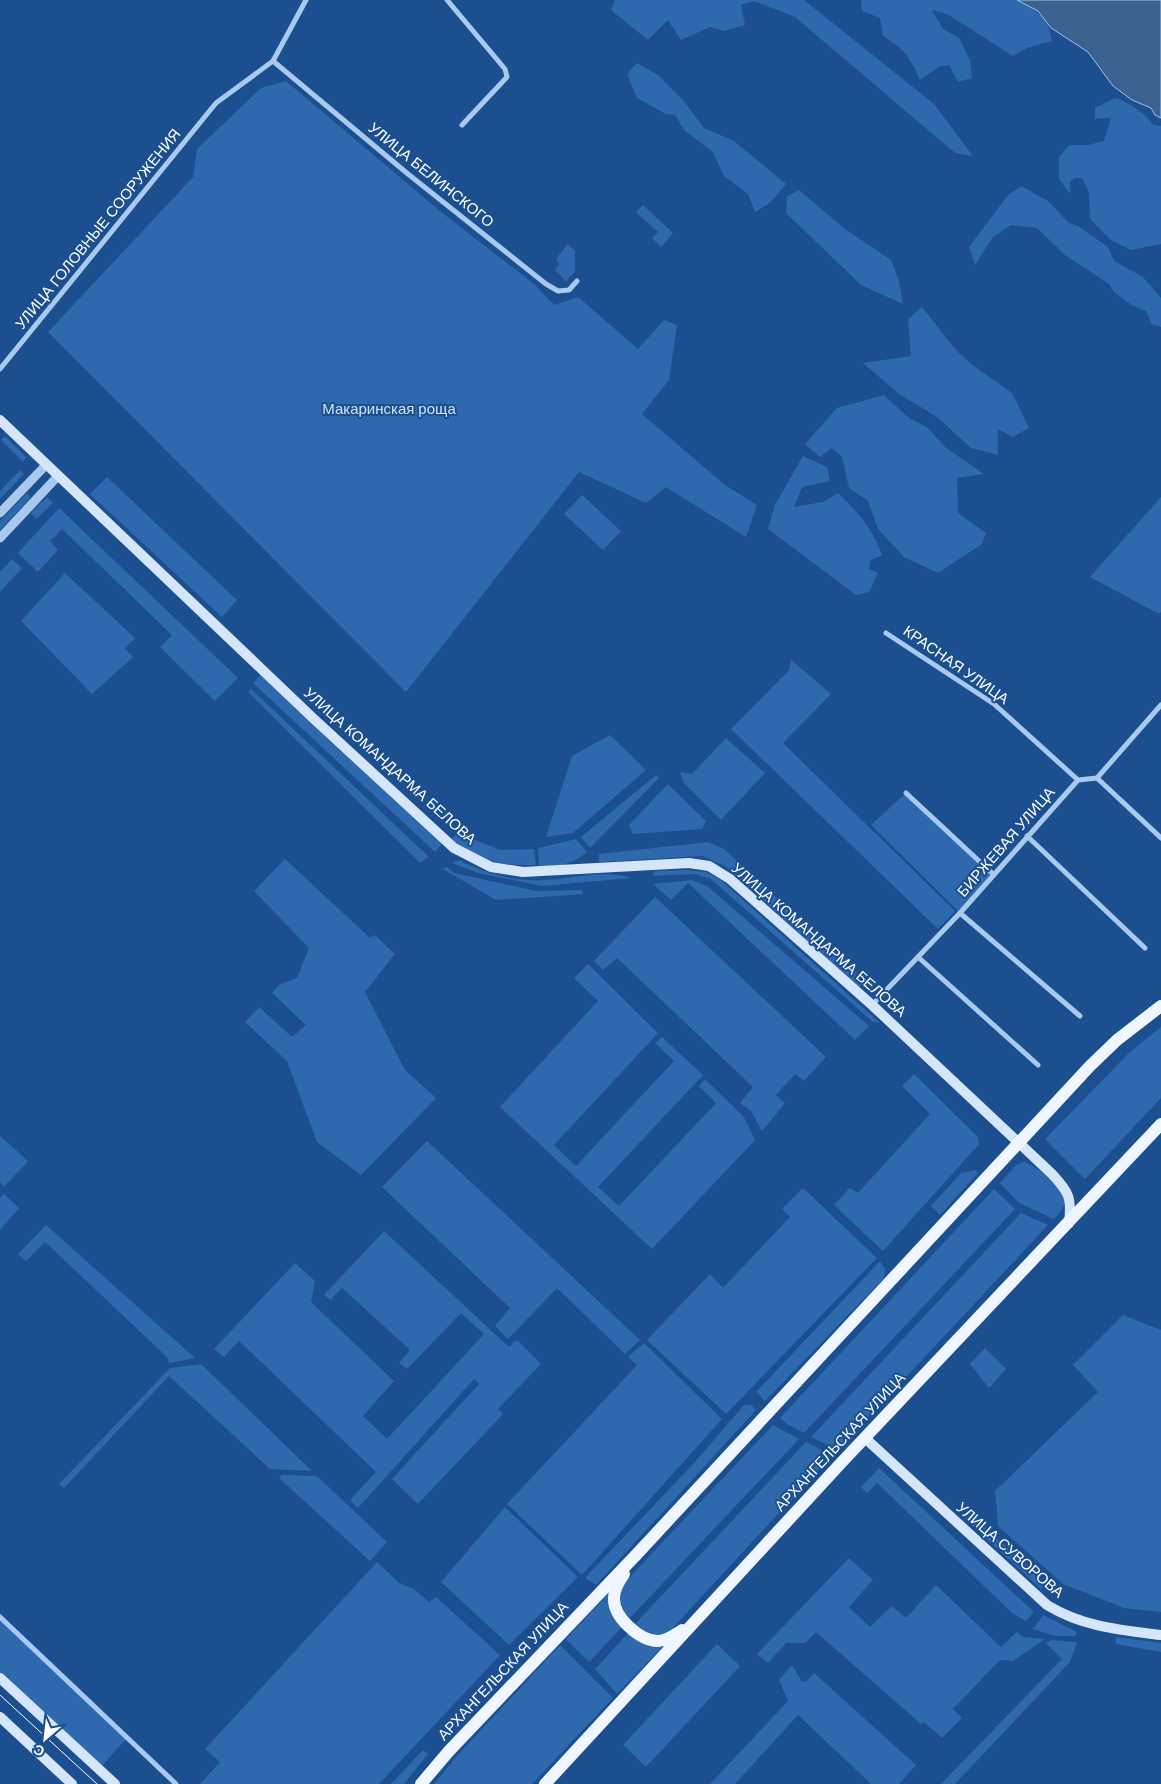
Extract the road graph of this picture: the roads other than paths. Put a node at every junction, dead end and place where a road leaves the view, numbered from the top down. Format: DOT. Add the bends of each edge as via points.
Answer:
graph roads {
  1 [pos="306,0"];
  2 [pos="446,0"];
  3 [pos="273,60"];
  4 [pos="462,124"];
  5 [pos="577,281"];
  6 [pos="0,369"];
  7 [pos="0,420"];
  8 [pos="46,465"];
  9 [pos="58,476"];
  10 [pos="0,513"];
  11 [pos="0,538"];
  12 [pos="886,633"];
  13 [pos="1161,705"];
  14 [pos="1097,778"];
  15 [pos="1078,780"];
  16 [pos="906,793"];
  17 [pos="1027,836"];
  18 [pos="1161,838"];
  19 [pos="993,874"];
  20 [pos="960,913"];
  21 [pos="1145,948"];
  22 [pos="918,957"];
  23 [pos="872,1005"];
  24 [pos="1161,1006"];
  25 [pos="1080,1016"];
  26 [pos="1038,1065"];
  27 [pos="1161,1124"];
  28 [pos="1019,1142"];
  29 [pos="1069,1224"];
  30 [pos="865,1438"];
  31 [pos="636,1555"];
  32 [pos="0,1617"];
  33 [pos="697,1621"];
  34 [pos="1161,1635"];
  35 [pos="0,1678"];
  36 [pos="0,1716"];
  37 [pos="72,1784"];
  38 [pos="115,1784"];
  39 [pos="176,1784"];
  40 [pos="421,1784"];
  41 [pos="545,1784"];
  1 -- 3 [label="street"];
  2 -- 4 [label="street" via="505,69 507,78"];
  3 -- 5 [label="street, УЛИЦА БЕЛИНСКОГО" via="546,284 558,291 569,290"];
  3 -- 6 [label="street, УЛИЦА ГОЛОВНЫЕ СООРУЖЕНИЯ" via="216,103"];
  7 -- 8 [label="main road, УЛИЦА КОМАНДАРМА БЕЛОВА"];
  8 -- 9 [label="main road, УЛИЦА КОМАНДАРМА БЕЛОВА"];
  8 -- 10 [label="street"];
  9 -- 11 [label="street"];
  9 -- 23 [label="main road, УЛИЦА КОМАНДАРМА БЕЛОВА" via="454,848 491,867 522,872 689,863 709,866 730,879"];
  12 -- 15 [label="street, КРАСНАЯ УЛИЦА" via="994,704"];
  13 -- 14 [label="street"];
  14 -- 15 [label="street"];
  14 -- 18 [label="street"];
  15 -- 17 [label="street, БИРЖЕВАЯ УЛИЦА"];
  16 -- 19 [label="street"];
  17 -- 19 [label="street, БИРЖЕВАЯ УЛИЦА"];
  17 -- 21 [label="street"];
  19 -- 20 [label="street, БИРЖЕВАЯ УЛИЦА"];
  20 -- 22 [label="street, БИРЖЕВАЯ УЛИЦА"];
  20 -- 25 [label="street"];
  22 -- 23 [label="street, БИРЖЕВАЯ УЛИЦА"];
  22 -- 26 [label="street"];
  23 -- 28 [label="main road, УЛИЦА КОМАНДАРМА БЕЛОВА"];
  24 -- 28 [label="main road, АРХАНГЕЛЬСКАЯ УЛИЦА" via="1117,1040"];
  27 -- 29 [label="main road, АРХАНГЕЛЬСКАЯ УЛИЦА"];
  28 -- 29 [label="main road, УЛИЦА КОМАНДАРМА БЕЛОВА" via="1065,1188 1070,1198"];
  28 -- 31 [label="main road, АРХАНГЕЛЬСКАЯ УЛИЦА"];
  29 -- 30 [label="main road, АРХАНГЕЛЬСКАЯ УЛИЦА"];
  30 -- 33 [label="main road, АРХАНГЕЛЬСКАЯ УЛИЦА"];
  30 -- 34 [label="main road, УЛИЦА СУВОРОВА" via="1048,1605 1065,1616 1093,1625"];
  31 -- 33 [label="main road" via="616,1587 614,1598 619,1614 639,1634 648,1640 659,1641 669,1639"];
  31 -- 40 [label="main road, АРХАНГЕЛЬСКАЯ УЛИЦА" via="470,1728"];
  32 -- 39 [label="street"];
  33 -- 41 [label="main road, АРХАНГЕЛЬСКАЯ УЛИЦА"];
  35 -- 38 [label="main road"];
  36 -- 37 [label="main road"];
}
